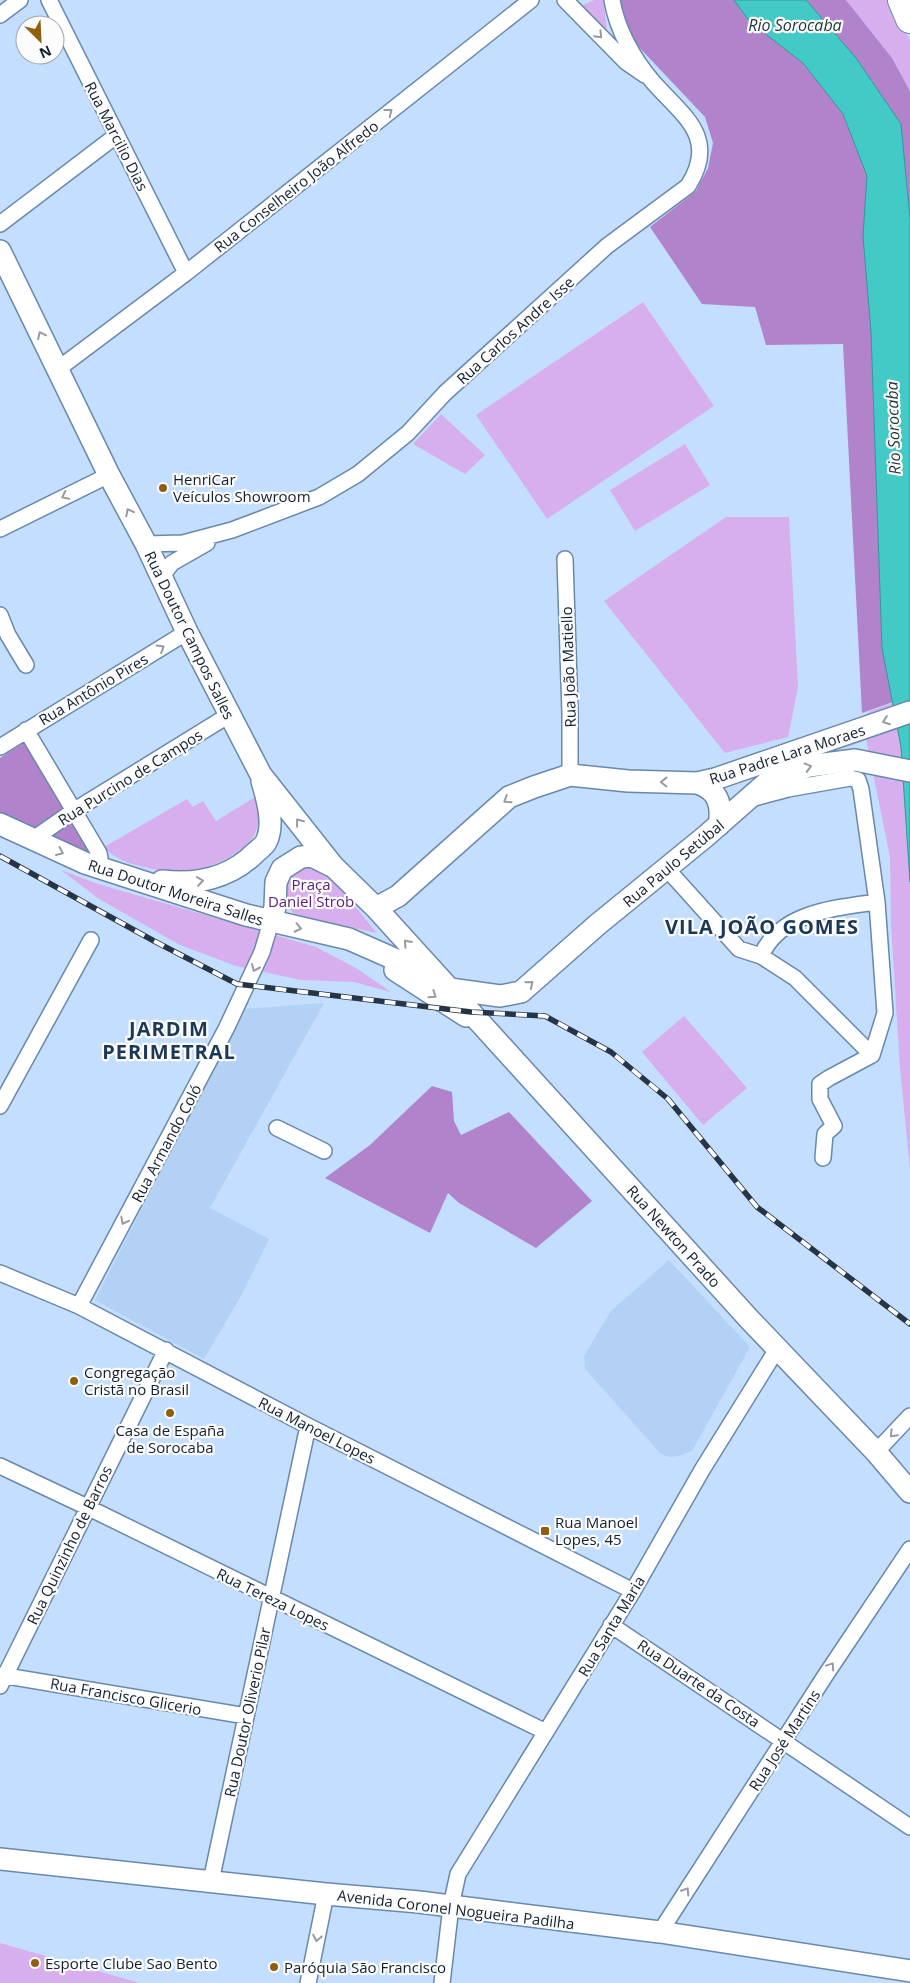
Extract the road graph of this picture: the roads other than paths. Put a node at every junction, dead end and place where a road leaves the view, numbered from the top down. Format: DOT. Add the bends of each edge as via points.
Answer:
graph roads {
  1 [pos="20,0"];
  2 [pos="49,0"];
  3 [pos="531,0"];
  4 [pos="565,0"];
  5 [pos="612,0"];
  6 [pos="902,0"];
  7 [pos="910,13"];
  8 [pos="0,15"];
  9 [pos="910,19"];
  10 [pos="652,81"];
  11 [pos="117,134"];
  12 [pos="0,224"];
  13 [pos="0,251"];
  14 [pos="186,273"];
  15 [pos="58,369"];
  16 [pos="109,475"];
  17 [pos="0,528"];
  18 [pos="232,530"];
  19 [pos="146,544"];
  20 [pos="565,560"];
  21 [pos="161,577"];
  22 [pos="0,616"];
  23 [pos="187,632"];
  24 [pos="4,633"];
  25 [pos="26,665"];
  26 [pos="910,712"];
  27 [pos="229,714"];
  28 [pos="26,730"];
  29 [pos="0,747"];
  30 [pos="910,771"];
  31 [pos="261,775"];
  32 [pos="570,775"];
  33 [pos="696,782"];
  34 [pos="748,800"];
  35 [pos="75,810"];
  36 [pos="0,824"];
  37 [pos="719,825"];
  38 [pos="32,840"];
  39 [pos="85,863"];
  40 [pos="333,866"];
  41 [pos="667,869"];
  42 [pos="117,874"];
  43 [pos="877,902"];
  44 [pos="376,908"];
  45 [pos="271,922"];
  46 [pos="349,939"];
  47 [pos="91,940"];
  48 [pos="761,956"];
  49 [pos="445,984"];
  50 [pos="500,996"];
  51 [pos="484,1027"];
  52 [pos="872,1055"];
  53 [pos="0,1106"];
  54 [pos="277,1128"];
  55 [pos="324,1151"];
  56 [pos="823,1158"];
  57 [pos="0,1273"];
  58 [pos="79,1306"];
  59 [pos="777,1349"];
  60 [pos="166,1350"];
  61 [pos="910,1416"];
  62 [pos="308,1426"];
  63 [pos="876,1452"];
  64 [pos="0,1466"];
  65 [pos="910,1492"];
  66 [pos="87,1507"];
  67 [pos="910,1549"];
  68 [pos="633,1591"];
  69 [pos="271,1598"];
  70 [pos="611,1625"];
  71 [pos="2,1679"];
  72 [pos="246,1716"];
  73 [pos="546,1732"];
  74 [pos="783,1740"];
  75 [pos="910,1827"];
  76 [pos="0,1859"];
  77 [pos="211,1881"];
  78 [pos="326,1894"];
  79 [pos="451,1906"];
  80 [pos="660,1932"];
  81 [pos="908,1972"];
  82 [pos="308,1983"];
  83 [pos="442,1983"];
  1 -- 8 [label="street"];
  2 -- 11 [label="street, Rua Marcilio Dias"];
  14 -- 3 [label="street, Rua Conselheiro João Alfredo, one-way"];
  4 -- 10 [label="street, Rua Carlos Andre Isse, one-way" via="626,62"];
  5 -- 10 [label="street, Rua Carlos Andre Isse" via="620,31"];
  6 -- 9 [label="highway"];
  7 -- 9 [label="main road"];
  10 -- 18 [label="street, Rua Carlos Andre Isse" via="696,130 701,155 688,186 608,246 445,393 408,434 358,474 319,497"];
  11 -- 12 [label="street"];
  11 -- 14 [label="street, Rua Marcilio Dias"];
  15 -- 13 [label="main road, Rua Doutor Campos Salles, one-way"];
  14 -- 15 [label="street, Rua Conselheiro João Alfredo"];
  15 -- 16 [label="main road, Rua Doutor Campos Salles"];
  16 -- 17 [label="street, one-way"];
  19 -- 16 [label="main road, Rua Doutor Campos Salles, one-way"];
  18 -- 19 [label="street, Rua Carlos Andre Isse" via="182,543"];
  18 -- 21 [label="street, Rua Carlos Andre Isse" via="172,563"];
  19 -- 21 [label="main road, Rua Doutor Campos Salles"];
  20 -- 32 [label="street, Rua João Matiello"];
  21 -- 23 [label="main road, Rua Doutor Campos Salles"];
  22 -- 24 [label="street"];
  23 -- 27 [label="main road, Rua Doutor Campos Salles"];
  28 -- 23 [label="street, Rua Antônio Pires, one-way"];
  24 -- 25 [label="street"];
  26 -- 33 [label="main road, Rua Padre Lara Moraes, one-way" via="734,774"];
  27 -- 31 [label="main road, Rua Doutor Campos Salles"];
  27 -- 35 [label="street, Rua Purcino de Campos"];
  28 -- 29 [label="street, Rua Antônio Pires"];
  28 -- 35 [label="street"];
  34 -- 30 [label="main road, Rua Paulo Setúbal, one-way" via="770,779 810,766 855,760"];
  40 -- 31 [label="main road, Rua Doutor Campos Salles, one-way"];
  42 -- 31 [label="main road, one-way" via="182,883 210,879 243,864 266,842 271,816"];
  33 -- 32 [label="main road, Rua Padre Lara Moraes, one-way" via="628,781"];
  32 -- 44 [label="main road, Rua Padre Lara Moraes, one-way" via="509,797 398,896"];
  33 -- 37 [label="main road" via="717,796 721,809"];
  34 -- 37 [label="main road, Rua Paulo Setúbal"];
  34 -- 43 [label="street" via="788,789 850,778 858,780"];
  35 -- 38 [label="street, Rua Purcino de Campos"];
  35 -- 39 [label="street" via="100,852 96,863"];
  36 -- 38 [label="main road, Rua Doutor Moreira Salles"];
  37 -- 41 [label="main road, Rua Paulo Setúbal"];
  38 -- 39 [label="main road, Rua Doutor Moreira Salles, one-way"];
  39 -- 42 [label="main road, Rua Doutor Moreira Salles"];
  40 -- 44 [label="main road, Rua Doutor Campos Salles"];
  40 -- 45 [label="main road" via="312,856 300,857 282,869 276,882"];
  41 -- 48 [label="street" via="739,949"];
  50 -- 41 [label="main road, Rua Paulo Setúbal, one-way" via="521,992 529,986 597,925"];
  42 -- 45 [label="main road, Rua Doutor Moreira Salles"];
  43 -- 48 [label="street" via="821,912 787,924 775,934"];
  43 -- 52 [label="street" via="885,1013"];
  49 -- 44 [label="main road, Rua Doutor Campos Salles, one-way"];
  45 -- 46 [label="main road, Rua Doutor Moreira Salles, one-way"];
  45 -- 58 [label="street, Rua Armando Coló, one-way" via="262,952 226,1029"];
  46 -- 49 [label="main road, Rua Doutor Moreira Salles"];
  46 -- 51 [label="main road, one-way"];
  47 -- 53 [label="street"];
  48 -- 52 [label="street" via="795,978"];
  49 -- 50 [label="main road, Rua Paulo Setúbal"];
  49 -- 51 [label="main road, Rua Newton Prado"];
  50 -- 51 [label="main road" via="490,999 485,1005"];
  51 -- 59 [label="main road, Rua Newton Prado"];
  52 -- 56 [label="street" via="820,1084 820,1099 834,1126 825,1134"];
  54 -- 55 [label="street"];
  57 -- 58 [label="street, Rua Manoel Lopes"];
  58 -- 60 [label="street, Rua Manoel Lopes"];
  59 -- 63 [label="main road, Rua Newton Prado"];
  59 -- 68 [label="street, Rua Santa Maria" via="702,1470"];
  60 -- 62 [label="street, Rua Manoel Lopes"];
  60 -- 66 [label="street, Rua Quinzinho de Barros"];
  61 -- 63 [label="street, one-way"];
  62 -- 68 [label="street, Rua Manoel Lopes"];
  62 -- 69 [label="street, Rua Doutor Oliverio Pilar"];
  63 -- 65 [label="main road, Rua Newton Prado"];
  64 -- 66 [label="street, Rua Tereza Lopes"];
  66 -- 69 [label="street, Rua Tereza Lopes"];
  66 -- 71 [label="street, Rua Quinzinho de Barros"];
  74 -- 67 [label="street, Rua José Martins, one-way"];
  68 -- 70 [label="street, Rua Santa Maria"];
  69 -- 72 [label="street, Rua Doutor Oliverio Pilar"];
  69 -- 73 [label="street, Rua Tereza Lopes"];
  70 -- 73 [label="street, Rua Santa Maria"];
  70 -- 74 [label="street, Rua Duarte da Costa"];
  71 -- 72 [label="street, Rua Francisco Glicerio"];
  72 -- 77 [label="street, Rua Doutor Oliverio Pilar"];
  73 -- 79 [label="street, Rua Santa Maria" via="458,1874"];
  74 -- 75 [label="street, Rua Duarte da Costa"];
  80 -- 74 [label="street, Rua José Martins, one-way"];
  76 -- 77 [label="main road, Avenida Coronel Nogueira Padilha"];
  77 -- 78 [label="main road, Avenida Coronel Nogueira Padilha"];
  78 -- 79 [label="main road, Avenida Coronel Nogueira Padilha"];
  78 -- 82 [label="street, one-way"];
  79 -- 80 [label="main road, Avenida Coronel Nogueira Padilha"];
  79 -- 83 [label="street, Rua Santa Maria"];
  80 -- 81 [label="main road, Avenida Coronel Nogueira Padilha"];
}
